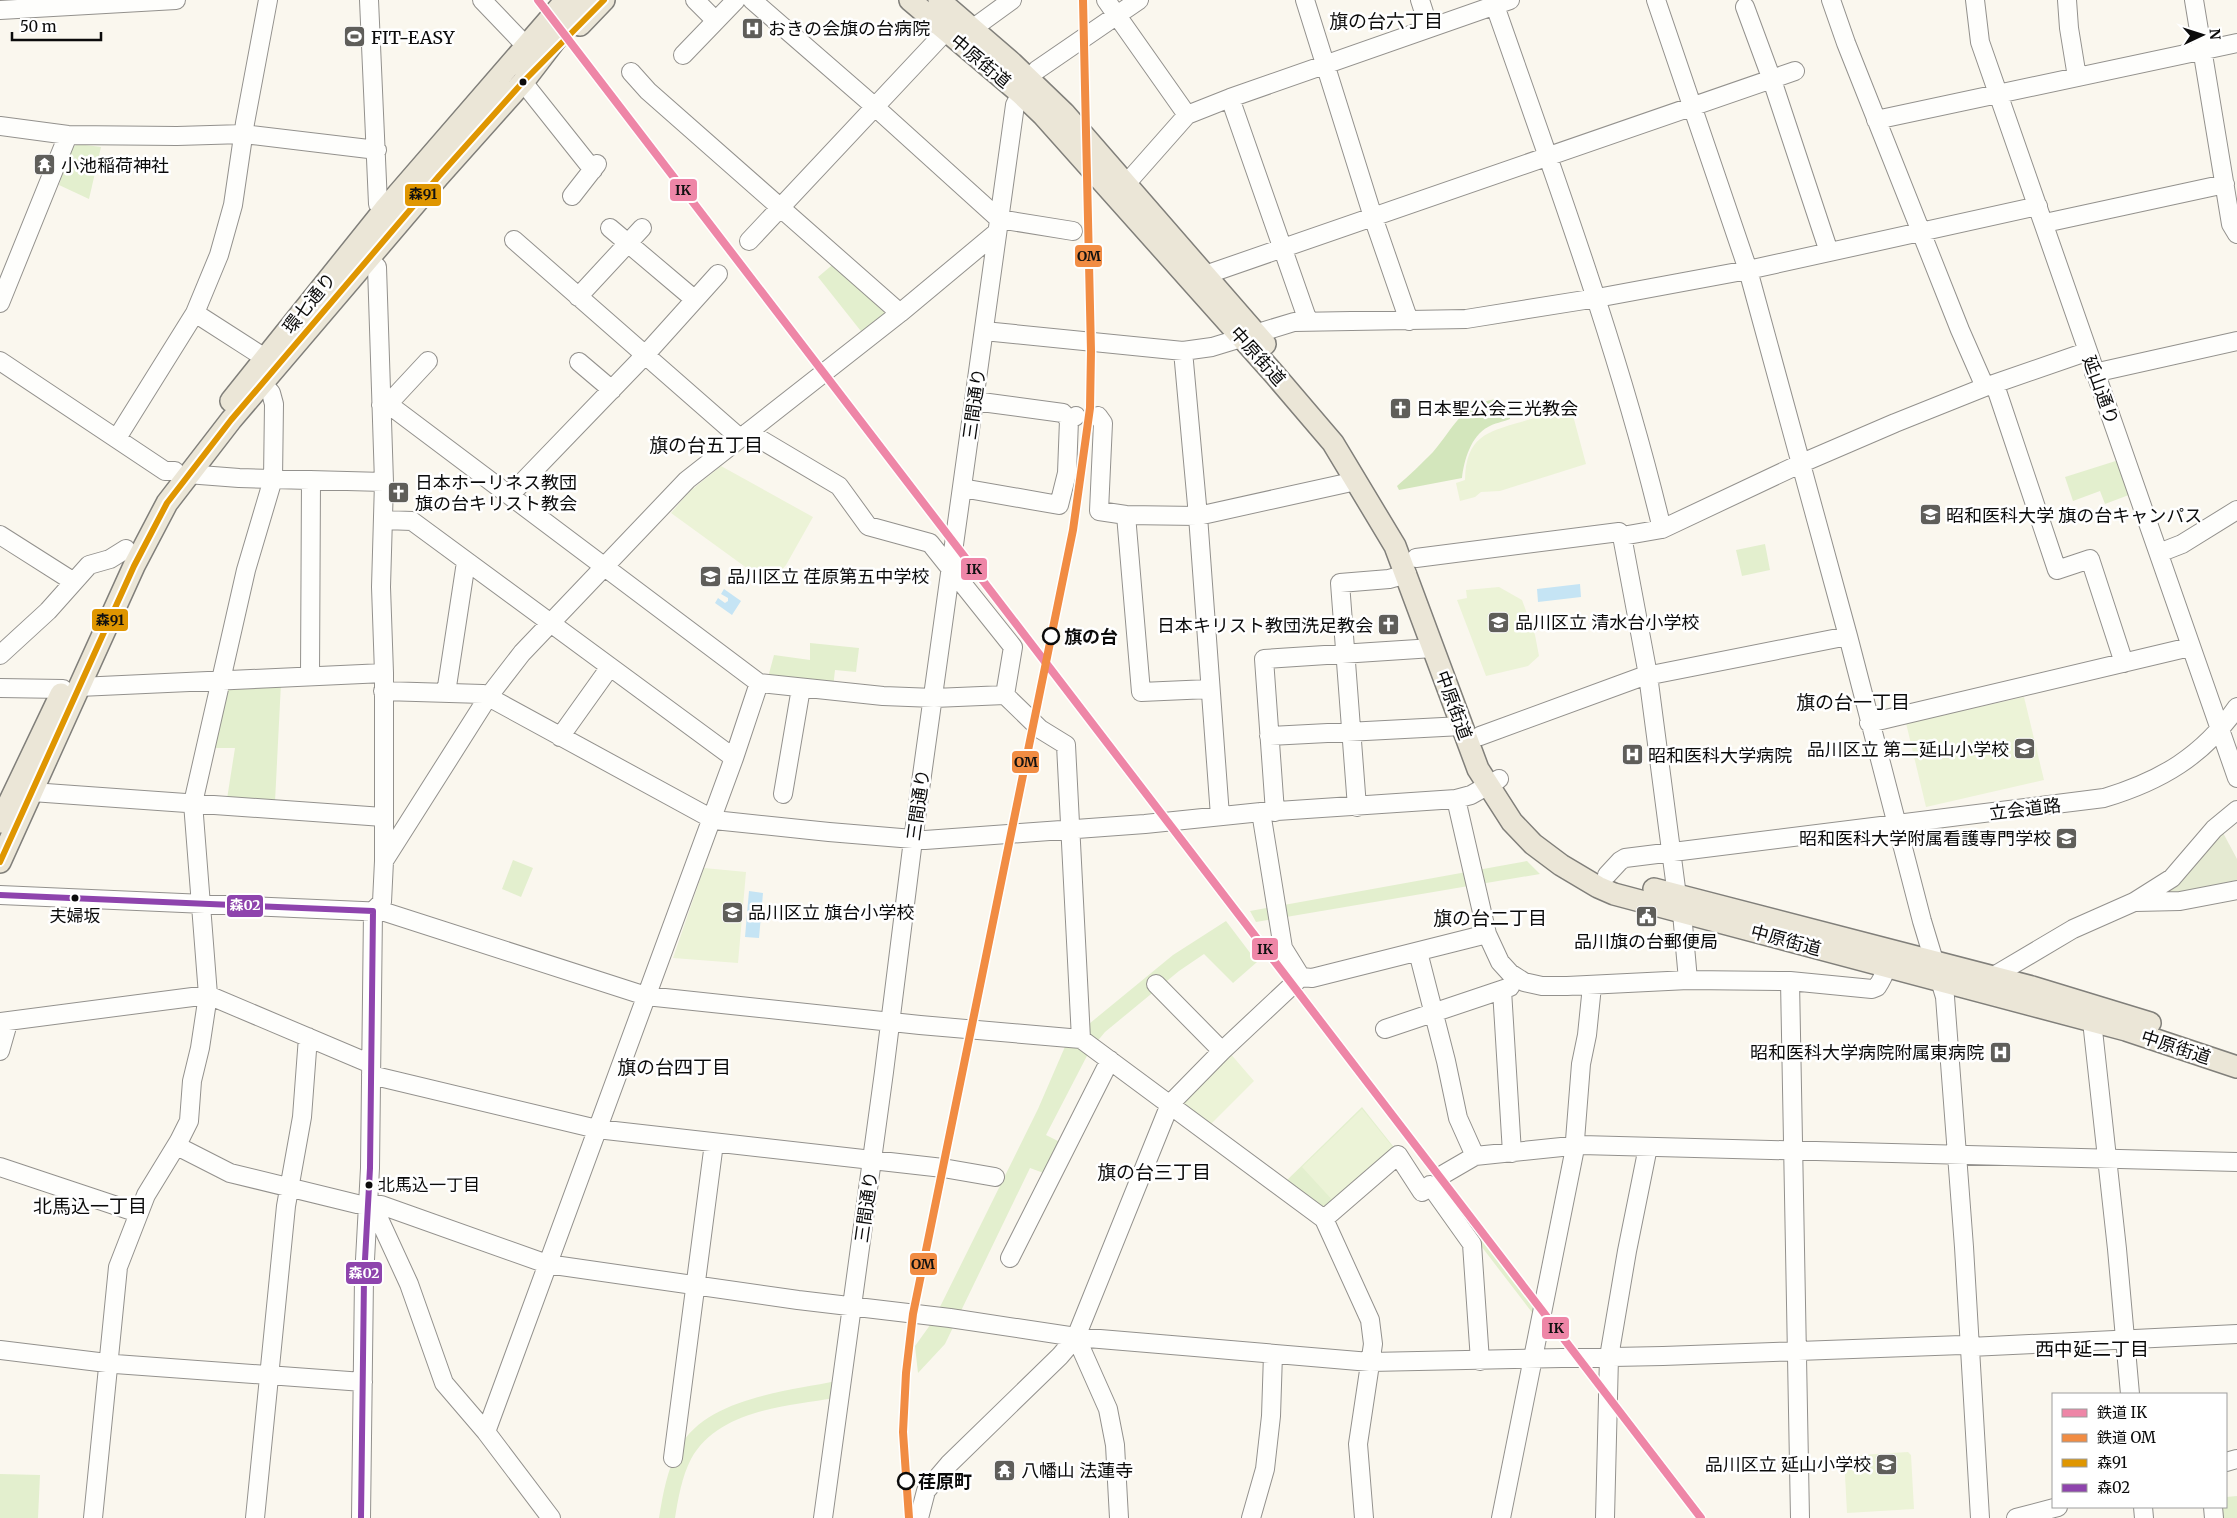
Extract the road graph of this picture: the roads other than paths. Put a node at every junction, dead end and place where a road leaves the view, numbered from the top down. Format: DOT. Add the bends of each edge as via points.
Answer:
graph roads {
  1 [pos="166,0"];
  2 [pos="176,0"];
  3 [pos="268,0"];
  4 [pos="369,0"];
  5 [pos="482,0"];
  6 [pos="553,0"];
  7 [pos="566,0"];
  8 [pos="586,0"];
  9 [pos="604,0"];
  10 [pos="695,0"];
  11 [pos="736,0"];
  12 [pos="752,0"];
  13 [pos="910,0"];
  14 [pos="939,0"];
  15 [pos="1012,0"];
  16 [pos="1106,0"];
  17 [pos="1139,0"];
  18 [pos="1304,0"];
  19 [pos="1420,0"];
  20 [pos="1656,0"];
  21 [pos="1831,0"];
  22 [pos="1975,0"];
  23 [pos="2068,0"];
  24 [pos="2194,0"];
  25 [pos="1499,2"];
  26 [pos="1745,7"];
  27 [pos="0,10"];
  28 [pos="1117,15"];
  29 [pos="716,21"];
  30 [pos="1429,28"];
  31 [pos="972,29"];
  32 [pos="946,31"];
  33 [pos="2237,43"];
  34 [pos="525,45"];
  35 [pos="2203,50"];
  36 [pos="683,55"];
  37 [pos="1325,65"];
  38 [pos="1795,71"];
  39 [pos="631,72"];
  40 [pos="2077,77"];
  41 [pos="1772,80"];
  42 [pos="523,82"];
  43 [pos="1024,86"];
  44 [pos="1998,94"];
  45 [pos="1230,98"];
  46 [pos="874,106"];
  47 [pos="1693,107"];
  48 [pos="1186,115"];
  49 [pos="1876,120"];
  50 [pos="0,126"];
  51 [pos="244,134"];
  52 [pos="68,135"];
  53 [pos="377,150"];
  54 [pos="1548,156"];
  55 [pos="1126,184"];
  56 [pos="2225,184"];
  57 [pos="572,196"];
  58 [pos="2038,206"];
  59 [pos="780,207"];
  60 [pos="384,210"];
  61 [pos="1373,217"];
  62 [pos="2044,223"];
  63 [pos="998,226"];
  64 [pos="610,228"];
  65 [pos="642,228"];
  66 [pos="1074,231"];
  67 [pos="1922,231"];
  68 [pos="2237,234"];
  69 [pos="514,240"];
  70 [pos="750,241"];
  71 [pos="629,243"];
  72 [pos="1282,248"];
  73 [pos="1829,252"];
  74 [pos="369,260"];
  75 [pos="1748,270"];
  76 [pos="718,274"];
  77 [pos="1205,275"];
  78 [pos="578,297"];
  79 [pos="1597,298"];
  80 [pos="694,299"];
  81 [pos="0,303"];
  82 [pos="195,313"];
  83 [pos="900,313"];
  84 [pos="1308,321"];
  85 [pos="1409,321"];
  86 [pos="984,331"];
  87 [pos="1249,336"];
  88 [pos="2237,341"];
  89 [pos="1183,351"];
  90 [pos="2086,352"];
  91 [pos="646,354"];
  92 [pos="265,358"];
  93 [pos="0,361"];
  94 [pos="428,361"];
  95 [pos="579,362"];
  96 [pos="2094,373"];
  97 [pos="263,384"];
  98 [pos="1990,386"];
  99 [pos="612,390"];
  100 [pos="974,401"];
  101 [pos="384,404"];
  102 [pos="1098,416"];
  103 [pos="744,435"];
  104 [pos="117,438"];
  105 [pos="1802,463"];
  106 [pos="181,473"];
  107 [pos="273,479"];
  108 [pos="311,480"];
  109 [pos="384,482"];
  110 [pos="1356,482"];
  111 [pos="962,488"];
  112 [pos="510,495"];
  113 [pos="2237,510"];
  114 [pos="1126,515"];
  115 [pos="1198,516"];
  116 [pos="384,520"];
  117 [pos="1662,529"];
  118 [pos="0,535"];
  119 [pos="1622,536"];
  120 [pos="126,549"];
  121 [pos="2158,553"];
  122 [pos="466,562"];
  123 [pos="1411,566"];
  124 [pos="605,567"];
  125 [pos="951,568"];
  126 [pos="74,582"];
  127 [pos="549,622"];
  128 [pos="1848,636"];
  129 [pos="1433,648"];
  130 [pos="2190,648"];
  131 [pos="1344,653"];
  132 [pos="0,655"];
  133 [pos="2124,663"];
  134 [pos="610,666"];
  135 [pos="384,672"];
  136 [pos="310,676"];
  137 [pos="1648,676"];
  138 [pos="219,682"];
  139 [pos="759,683"];
  140 [pos="0,688"];
  141 [pos="71,688"];
  142 [pos="801,688"];
  143 [pos="1209,689"];
  144 [pos="383,691"];
  145 [pos="446,693"];
  146 [pos="1006,695"];
  147 [pos="488,697"];
  148 [pos="934,698"];
  149 [pos="2237,706"];
  150 [pos="1869,723"];
  151 [pos="2221,729"];
  152 [pos="1471,731"];
  153 [pos="1350,732"];
  154 [pos="1269,736"];
  155 [pos="560,737"];
  156 [pos="734,758"];
  157 [pos="2237,778"];
  158 [pos="1493,782"];
  159 [pos="32,792"];
  160 [pos="783,794"];
  161 [pos="1456,799"];
  162 [pos="193,802"];
  163 [pos="1357,807"];
  164 [pos="2237,810"];
  165 [pos="1268,812"];
  166 [pos="1220,816"];
  167 [pos="383,817"];
  168 [pos="711,818"];
  169 [pos="0,822"];
  170 [pos="1896,825"];
  171 [pos="1070,829"];
  172 [pos="913,840"];
  173 [pos="1673,852"];
  174 [pos="384,861"];
  175 [pos="0,862"];
  176 [pos="1607,875"];
  177 [pos="2237,890"];
  178 [pos="0,895"];
  179 [pos="2134,902"];
  180 [pos="201,904"];
  181 [pos="1679,904"];
  182 [pos="373,911"];
  183 [pos="1486,934"];
  184 [pos="1418,952"];
  185 [pos="1885,958"];
  186 [pos="1937,971"];
  187 [pos="1301,977"];
  188 [pos="1992,977"];
  189 [pos="1688,980"];
  190 [pos="1790,981"];
  191 [pos="1524,982"];
  192 [pos="1156,984"];
  193 [pos="1592,986"];
  194 [pos="1502,990"];
  195 [pos="208,995"];
  196 [pos="644,1002"];
  197 [pos="1434,1014"];
  198 [pos="890,1021"];
  199 [pos="2092,1021"];
  200 [pos="4,1022"];
  201 [pos="1385,1029"];
  202 [pos="308,1037"];
  203 [pos="1081,1039"];
  204 [pos="3,1051"];
  205 [pos="1222,1051"];
  206 [pos="2237,1052"];
  207 [pos="1110,1060"];
  208 [pos="2237,1067"];
  209 [pos="371,1069"];
  210 [pos="1170,1104"];
  211 [pos="598,1130"];
  212 [pos="714,1143"];
  213 [pos="1574,1145"];
  214 [pos="177,1146"];
  215 [pos="1648,1147"];
  216 [pos="1793,1150"];
  217 [pos="1512,1153"];
  218 [pos="1475,1156"];
  219 [pos="1958,1156"];
  220 [pos="2106,1159"];
  221 [pos="872,1161"];
  222 [pos="2237,1162"];
  223 [pos="0,1168"];
  224 [pos="1444,1174"];
  225 [pos="995,1177"];
  226 [pos="289,1189"];
  227 [pos="368,1205"];
  228 [pos="138,1213"];
  229 [pos="1324,1219"];
  230 [pos="1010,1258"];
  231 [pos="547,1264"];
  232 [pos="694,1285"];
  233 [pos="853,1307"];
  234 [pos="2237,1334"];
  235 [pos="1076,1337"];
  236 [pos="2125,1339"];
  237 [pos="1970,1347"];
  238 [pos="0,1350"];
  239 [pos="1796,1352"];
  240 [pos="1273,1354"];
  241 [pos="1609,1357"];
  242 [pos="1533,1358"];
  243 [pos="1480,1361"];
  244 [pos="1370,1362"];
  245 [pos="108,1363"];
  246 [pos="269,1376"];
  247 [pos="363,1382"];
  248 [pos="2130,1393"];
  249 [pos="486,1432"];
  250 [pos="673,1458"];
  251 [pos="2054,1508"];
  252 [pos="93,1518"];
  253 [pos="255,1518"];
  254 [pos="361,1518"];
  255 [pos="551,1518"];
  256 [pos="823,1518"];
  257 [pos="919,1518"];
  258 [pos="1119,1518"];
  259 [pos="1251,1518"];
  260 [pos="1364,1518"];
  261 [pos="1501,1518"];
  262 [pos="1604,1518"];
  263 [pos="1800,1518"];
  264 [pos="1980,1518"];
  265 [pos="2016,1518"];
  1 -- 2 [label="street"];
  1 -- 27 [label="street"];
  3 -- 51 [label="street"];
  4 -- 53 [label="street"];
  5 -- 34 [label="street"];
  6 -- 34 [label="main road" via="536,21"];
  7 -- 34 [label="main road, 環七通り"];
  8 -- 42 [label="main road, 環七通り"];
  9 -- 42 [label="main road"];
  10 -- 29 [label="street"];
  11 -- 29 [label="street"];
  12 -- 46 [label="street"];
  13 -- 32 [label="main road, 中原街道"];
  14 -- 31 [label="main road, 中原街道"];
  15 -- 31 [label="street"];
  16 -- 28 [label="street"];
  17 -- 28 [label="street"];
  18 -- 37 [label="street"];
  19 -- 30 [label="street"];
  20 -- 47 [label="street"];
  21 -- 49 [label="street"];
  22 -- 44 [label="street, 延山通り" via="1980,42"];
  23 -- 40 [label="street"];
  24 -- 35 [label="street"];
  25 -- 30 [label="street"];
  25 -- 54 [label="street"];
  26 -- 41 [label="street"];
  28 -- 43 [label="street" via="1037,70"];
  28 -- 48 [label="street"];
  29 -- 36 [label="street"];
  30 -- 37 [label="street"];
  31 -- 43 [label="main road, 中原街道"];
  32 -- 43 [label="main road, 中原街道"];
  32 -- 46 [label="street"];
  33 -- 35 [label="street"];
  34 -- 60 [label="main road, 環七通り"];
  35 -- 40 [label="street"];
  35 -- 56 [label="street"];
  37 -- 45 [label="street"];
  37 -- 61 [label="street"];
  38 -- 41 [label="street"];
  39 -- 59 [label="street" via="648,91"];
  40 -- 44 [label="street"];
  41 -- 47 [label="street"];
  41 -- 73 [label="street"];
  42 -- 57 [label="street" via="595,167"];
  42 -- 74 [label="main road, 環七通り"];
  43 -- 55 [label="main road, 中原街道" via="1064,113"];
  43 -- 63 [label="street, 三間通り" via="1015,105"];
  43 -- 87 [label="main road, 中原街道" via="1042,115"];
  44 -- 49 [label="street"];
  44 -- 58 [label="street, 延山通り"];
  45 -- 48 [label="street"];
  45 -- 72 [label="street"];
  46 -- 59 [label="street"];
  46 -- 63 [label="street"];
  47 -- 54 [label="street"];
  47 -- 75 [label="street"];
  48 -- 55 [label="street"];
  49 -- 67 [label="street"];
  50 -- 52 [label="street"];
  51 -- 52 [label="street"];
  51 -- 53 [label="street"];
  51 -- 82 [label="street" via="233,205 219,255"];
  52 -- 81 [label="street"];
  53 -- 60 [label="street" via="378,204"];
  54 -- 61 [label="street"];
  54 -- 79 [label="street"];
  55 -- 77 [label="main road, 中原街道"];
  56 -- 62 [label="street"];
  56 -- 68 [label="street" via="2231,224"];
  58 -- 62 [label="street, 延山通り"];
  58 -- 67 [label="street"];
  59 -- 70 [label="street"];
  59 -- 83 [label="street"];
  60 -- 92 [label="main road, 環七通り"];
  61 -- 72 [label="street"];
  61 -- 85 [label="street"];
  62 -- 90 [label="street, 延山通り"];
  63 -- 66 [label="street"];
  63 -- 83 [label="street"];
  63 -- 86 [label="street, 三間通り"];
  64 -- 71 [label="street"];
  65 -- 71 [label="street"];
  67 -- 73 [label="street"];
  67 -- 98 [label="street" via="1960,330"];
  69 -- 78 [label="street"];
  71 -- 78 [label="street"];
  71 -- 80 [label="street"];
  72 -- 77 [label="street"];
  72 -- 84 [label="street"];
  73 -- 75 [label="street"];
  74 -- 97 [label="main road, 環七通り"];
  74 -- 101 [label="street" via="376,267 380,380"];
  75 -- 79 [label="street"];
  75 -- 105 [label="street"];
  76 -- 80 [label="street"];
  77 -- 87 [label="main road, 中原街道"];
  78 -- 91 [label="street"];
  79 -- 85 [label="street" via="1466,318"];
  79 -- 117 [label="street" via="1642,447"];
  80 -- 91 [label="street"];
  82 -- 92 [label="street"];
  82 -- 104 [label="street"];
  83 -- 103 [label="street"];
  84 -- 85 [label="street"];
  84 -- 87 [label="street"];
  86 -- 89 [label="street"];
  86 -- 100 [label="street, 三間通り"];
  87 -- 89 [label="street" via="1212,347"];
  87 -- 110 [label="main road, 中原街道" via="1324,432"];
  87 -- 123 [label="main road, 中原街道" via="1341,432 1404,533"];
  88 -- 96 [label="street"];
  89 -- 115 [label="street"];
  90 -- 96 [label="street, 延山通り"];
  90 -- 98 [label="street"];
  91 -- 99 [label="street"];
  91 -- 103 [label="street"];
  92 -- 106 [label="main road, 環七通り"];
  93 -- 104 [label="street"];
  94 -- 101 [label="street"];
  95 -- 99 [label="street"];
  96 -- 121 [label="street, 延山通り"];
  97 -- 106 [label="main road, 環七通り"];
  97 -- 107 [label="street" via="271,393 274,404"];
  98 -- 105 [label="street"];
  98 -- 133 [label="street" via="2057,570 2090,559"];
  99 -- 112 [label="street"];
  100 -- 111 [label="street, 三間通り"];
  100 -- 111 [label="street" via="1063,413 1072,418 1067,473 1059,505"];
  101 -- 109 [label="street"];
  101 -- 112 [label="street"];
  102 -- 114 [label="street" via="1103,423 1099,511"];
  103 -- 124 [label="street" via="687,480"];
  103 -- 125 [label="street" via="839,486 868,526 930,543"];
  104 -- 106 [label="street" via="164,470"];
  105 -- 117 [label="street"];
  105 -- 128 [label="street"];
  106 -- 107 [label="street"];
  106 -- 120 [label="main road, 環七通り" via="159,491"];
  106 -- 141 [label="main road, 環七通り"];
  107 -- 108 [label="street"];
  107 -- 138 [label="street" via="246,570"];
  108 -- 109 [label="street"];
  108 -- 136 [label="street"];
  109 -- 116 [label="street"];
  110 -- 115 [label="street"];
  110 -- 123 [label="main road, 中原街道"];
  111 -- 125 [label="street, 三間通り"];
  112 -- 124 [label="street"];
  113 -- 121 [label="street" via="2182,544"];
  114 -- 115 [label="street"];
  114 -- 143 [label="street" via="1141,692"];
  115 -- 143 [label="street"];
  116 -- 122 [label="street" via="412,521"];
  116 -- 135 [label="street" via="381,588"];
  117 -- 119 [label="street"];
  118 -- 126 [label="street"];
  119 -- 123 [label="street" via="1619,532"];
  119 -- 137 [label="street"];
  120 -- 126 [label="street" via="110,559 89,565"];
  120 -- 141 [label="main road, 環七通り"];
  121 -- 130 [label="street, 延山通り"];
  122 -- 127 [label="street"];
  122 -- 145 [label="street"];
  123 -- 129 [label="main road, 中原街道"];
  123 -- 131 [label="street" via="1389,579 1340,583"];
  123 -- 152 [label="main road, 中原街道"];
  124 -- 127 [label="street"];
  124 -- 139 [label="street"];
  125 -- 146 [label="street" via="1013,647"];
  125 -- 148 [label="street, 三間通り"];
  126 -- 132 [label="street"];
  127 -- 134 [label="street"];
  127 -- 147 [label="street"];
  128 -- 137 [label="street"];
  128 -- 150 [label="street"];
  129 -- 131 [label="street"];
  129 -- 152 [label="main road, 中原街道"];
  130 -- 133 [label="street"];
  130 -- 151 [label="street, 延山通り"];
  131 -- 153 [label="street"];
  131 -- 154 [label="street" via="1264,659"];
  133 -- 150 [label="street"];
  134 -- 155 [label="street"];
  134 -- 156 [label="street"];
  135 -- 136 [label="street"];
  135 -- 144 [label="street"];
  136 -- 138 [label="street"];
  137 -- 152 [label="street"];
  137 -- 173 [label="street"];
  138 -- 141 [label="street"];
  138 -- 162 [label="street"];
  139 -- 142 [label="street"];
  139 -- 156 [label="street"];
  140 -- 141 [label="street"];
  141 -- 159 [label="main road, 環七通り"];
  141 -- 169 [label="main road, 環七通り"];
  142 -- 148 [label="street"];
  142 -- 160 [label="street"];
  143 -- 166 [label="street"];
  144 -- 145 [label="street"];
  144 -- 167 [label="street"];
  145 -- 147 [label="street" via="483,694"];
  146 -- 148 [label="street"];
  146 -- 171 [label="street" via="1040,729 1066,744"];
  147 -- 155 [label="street"];
  147 -- 174 [label="street"];
  148 -- 172 [label="street, 三間通り"];
  149 -- 151 [label="street, 立会道路"];
  150 -- 170 [label="street"];
  151 -- 157 [label="street, 延山通り"];
  151 -- 170 [label="street, 立会道路" via="2173,770 2132,790 2104,798"];
  152 -- 153 [label="street"];
  152 -- 158 [label="main road, 中原街道"];
  153 -- 154 [label="street"];
  153 -- 163 [label="street"];
  154 -- 165 [label="street"];
  155 -- 168 [label="street"];
  156 -- 168 [label="street"];
  158 -- 161 [label="street" via="1471,795"];
  158 -- 176 [label="main road, 中原街道" via="1546,836 1578,860"];
  158 -- 181 [label="main road, 中原街道" via="1512,822 1573,873 1614,894"];
  159 -- 162 [label="street"];
  159 -- 175 [label="main road, 環七通り"];
  161 -- 163 [label="street"];
  161 -- 183 [label="street"];
  162 -- 167 [label="street"];
  162 -- 180 [label="street"];
  163 -- 165 [label="street"];
  164 -- 179 [label="street" via="2214,829 2172,878"];
  165 -- 166 [label="street"];
  165 -- 187 [label="street" via="1284,948"];
  166 -- 171 [label="street"];
  167 -- 174 [label="street"];
  168 -- 172 [label="street"];
  168 -- 196 [label="street"];
  170 -- 173 [label="street, 立会道路"];
  170 -- 186 [label="street"];
  171 -- 172 [label="street"];
  171 -- 203 [label="street"];
  172 -- 198 [label="street, 三間通り"];
  173 -- 176 [label="street, 立会道路" via="1625,858"];
  173 -- 181 [label="street"];
  174 -- 182 [label="street" via="382,902"];
  176 -- 181 [label="main road, 中原街道"];
  177 -- 179 [label="street" via="2180,901"];
  178 -- 180 [label="street"];
  179 -- 188 [label="street" via="2073,929"];
  180 -- 182 [label="street"];
  180 -- 195 [label="street"];
  181 -- 185 [label="main road, 中原街道"];
  181 -- 189 [label="street"];
  182 -- 196 [label="street" via="385,912 622,989"];
  182 -- 209 [label="street"];
  183 -- 184 [label="street"];
  183 -- 191 [label="street" via="1500,962"];
  184 -- 187 [label="street" via="1312,978"];
  184 -- 197 [label="street"];
  185 -- 186 [label="main road, 中原街道"];
  185 -- 190 [label="street" via="1884,976 1878,987 1872,989"];
  186 -- 188 [label="main road, 中原街道"];
  186 -- 199 [label="main road, 中原街道"];
  186 -- 219 [label="street" via="1945,997"];
  187 -- 205 [label="street"];
  188 -- 206 [label="main road, 中原街道" via="2101,1007"];
  189 -- 190 [label="street"];
  189 -- 193 [label="street"];
  190 -- 216 [label="street"];
  191 -- 193 [label="street" via="1542,986"];
  191 -- 194 [label="street"];
  192 -- 205 [label="street"];
  193 -- 213 [label="street"];
  194 -- 197 [label="street"];
  194 -- 217 [label="street"];
  195 -- 200 [label="street"];
  195 -- 202 [label="street"];
  195 -- 214 [label="street" via="192,1081 189,1121"];
  196 -- 198 [label="street"];
  196 -- 211 [label="street"];
  197 -- 201 [label="street"];
  197 -- 218 [label="street" via="1458,1118"];
  198 -- 203 [label="street"];
  198 -- 221 [label="street, 三間通り"];
  199 -- 208 [label="main road, 中原街道"];
  199 -- 220 [label="street"];
  200 -- 204 [label="street"];
  202 -- 209 [label="street"];
  202 -- 226 [label="street" via="302,1117"];
  203 -- 207 [label="street"];
  205 -- 210 [label="street"];
  207 -- 210 [label="street"];
  207 -- 230 [label="street"];
  209 -- 211 [label="street"];
  209 -- 227 [label="street"];
  210 -- 229 [label="street"];
  210 -- 235 [label="street"];
  211 -- 212 [label="street"];
  211 -- 231 [label="street"];
  212 -- 221 [label="street"];
  212 -- 232 [label="street"];
  213 -- 215 [label="street"];
  213 -- 217 [label="street"];
  213 -- 242 [label="street"];
  214 -- 226 [label="street" via="230,1174"];
  214 -- 228 [label="street"];
  215 -- 216 [label="street"];
  215 -- 241 [label="street"];
  216 -- 219 [label="street"];
  216 -- 239 [label="street"];
  217 -- 218 [label="street"];
  218 -- 224 [label="street"];
  219 -- 220 [label="street"];
  219 -- 237 [label="street"];
  220 -- 222 [label="street"];
  220 -- 236 [label="street"];
  221 -- 225 [label="street"];
  221 -- 233 [label="street, 三間通り"];
  223 -- 228 [label="street"];
  226 -- 227 [label="street"];
  226 -- 246 [label="street"];
  227 -- 231 [label="street" via="381,1205"];
  227 -- 247 [label="street"];
  227 -- 249 [label="street" via="380,1221 409,1284 444,1383"];
  228 -- 245 [label="street" via="118,1267"];
  229 -- 243 [label="street" via="1398,1155 1418,1181 1422,1192 1430,1185 1472,1244"];
  229 -- 244 [label="street" via="1370,1320 1373,1344"];
  231 -- 232 [label="street"];
  231 -- 249 [label="street"];
  232 -- 233 [label="street"];
  232 -- 250 [label="street"];
  233 -- 235 [label="street"];
  233 -- 256 [label="street, 三間通り"];
  234 -- 236 [label="street"];
  235 -- 240 [label="street"];
  235 -- 257 [label="street" via="949,1464 926,1491"];
  235 -- 258 [label="street" via="1108,1409 1115,1444"];
  236 -- 237 [label="street"];
  236 -- 248 [label="street"];
  237 -- 239 [label="street"];
  237 -- 264 [label="street"];
  238 -- 245 [label="street"];
  239 -- 241 [label="street"];
  239 -- 263 [label="street"];
  240 -- 244 [label="street"];
  240 -- 259 [label="street" via="1265,1469"];
  241 -- 242 [label="street"];
  241 -- 262 [label="street"];
  242 -- 243 [label="street"];
  242 -- 261 [label="street"];
  243 -- 244 [label="street"];
  244 -- 260 [label="street" via="1358,1444"];
  245 -- 246 [label="street"];
  245 -- 252 [label="street"];
  246 -- 247 [label="street"];
  246 -- 253 [label="street"];
  247 -- 254 [label="street"];
  249 -- 255 [label="street"];
  251 -- 265 [label="street"];
}
